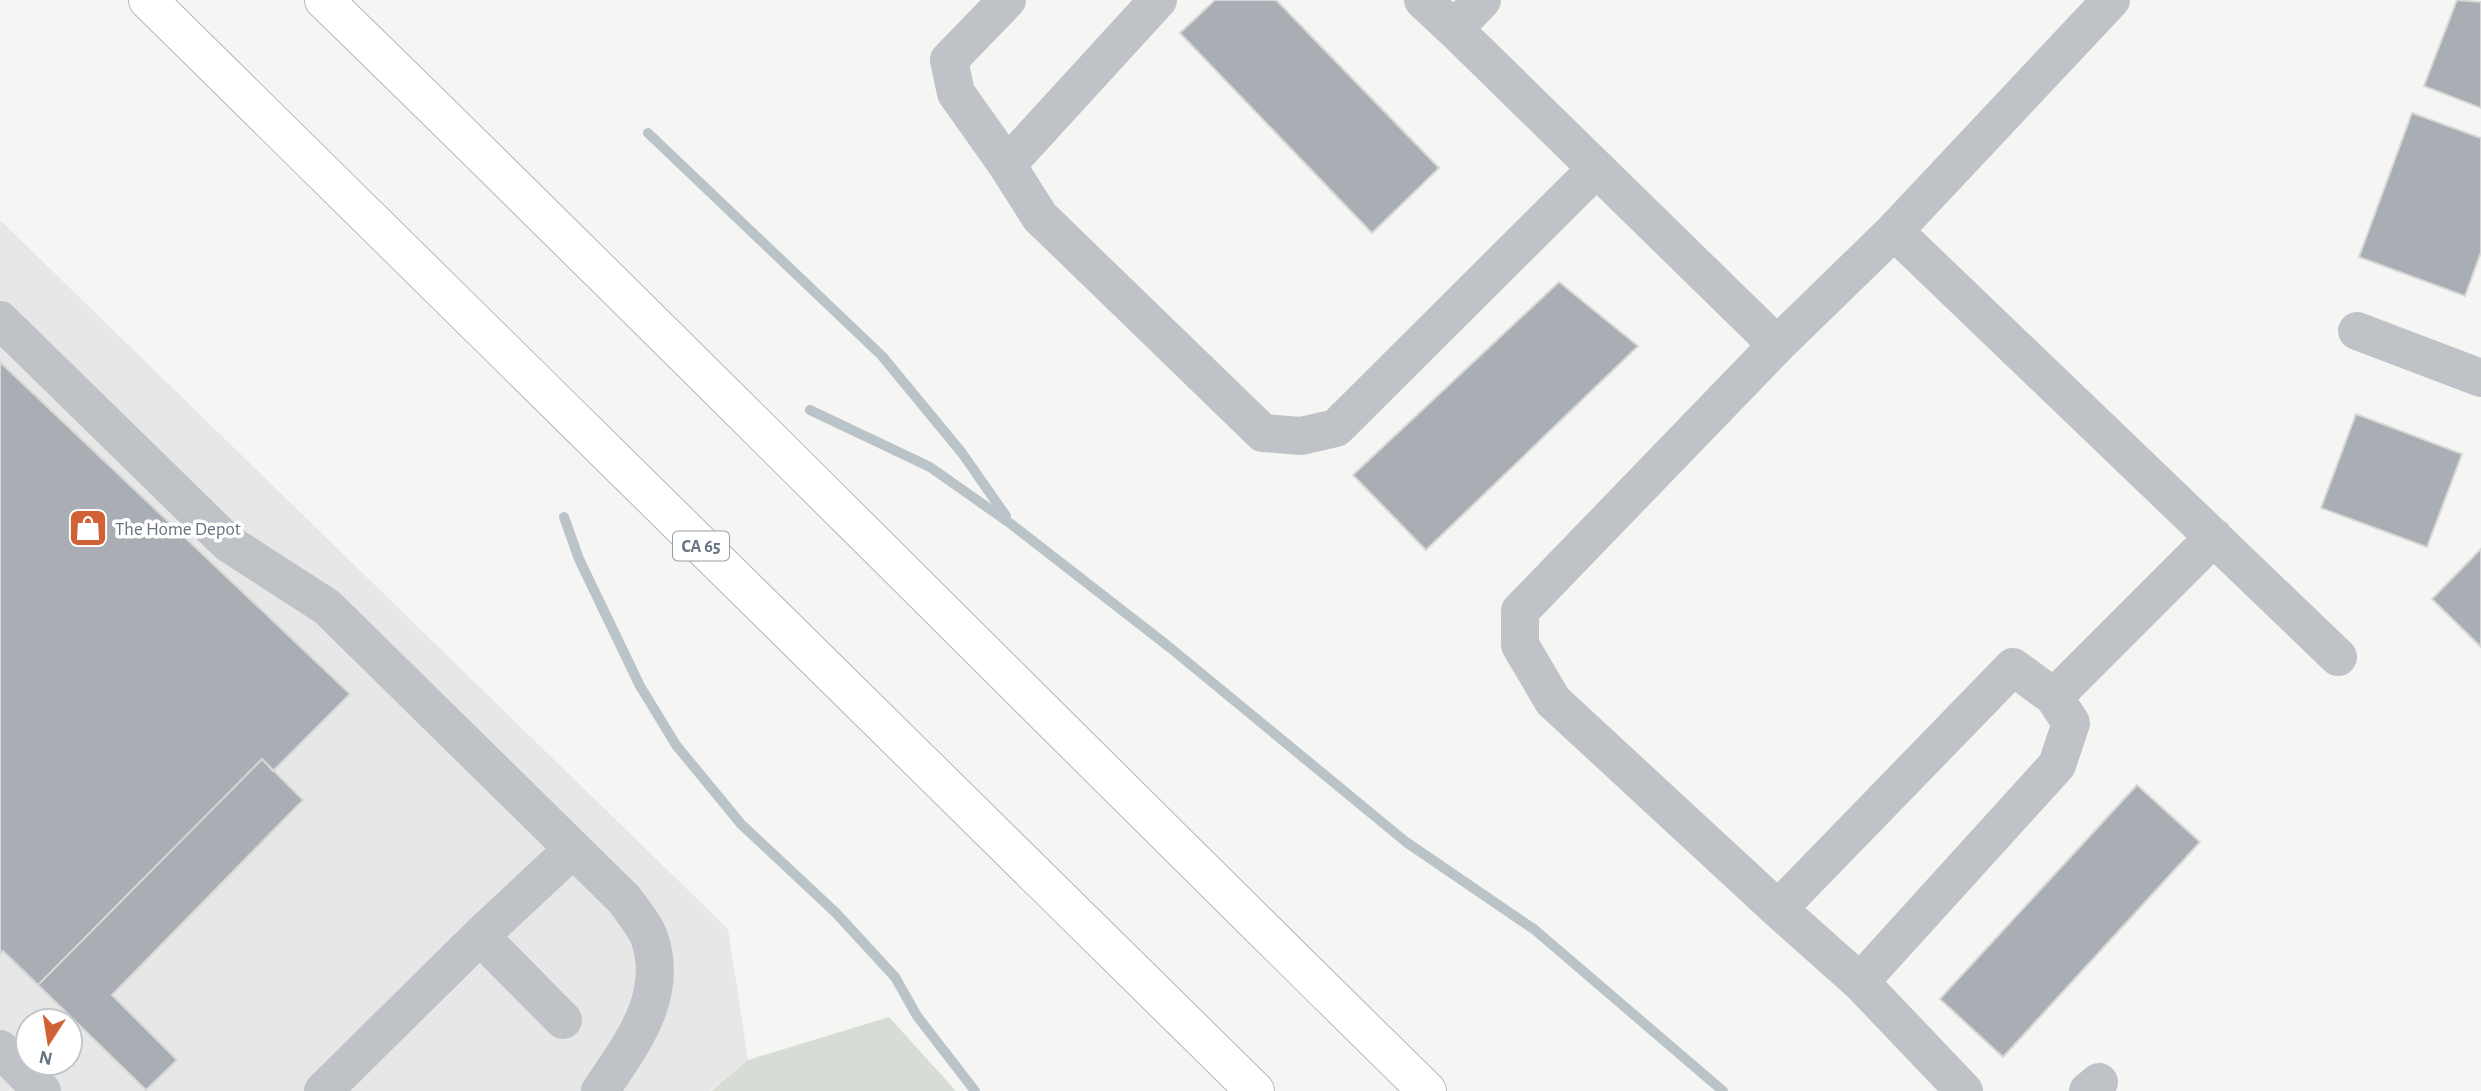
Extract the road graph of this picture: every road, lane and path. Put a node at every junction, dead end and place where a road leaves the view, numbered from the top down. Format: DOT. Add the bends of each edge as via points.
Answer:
graph roads {
  1 [pos="148,0"];
  2 [pos="324,0"];
  3 [pos="1007,0"];
  4 [pos="1158,0"];
  5 [pos="1423,0"];
  6 [pos="1482,0"];
  7 [pos="2091,7"];
  8 [pos="1454,29"];
  9 [pos="1007,165"];
  10 [pos="1596,169"];
  11 [pos="1894,232"];
  12 [pos="0,320"];
  13 [pos="2357,331"];
  14 [pos="1777,345"];
  15 [pos="2481,379"];
  16 [pos="2214,537"];
  17 [pos="2339,657"];
  18 [pos="2054,697"];
  19 [pos="573,849"];
  20 [pos="1778,909"];
  21 [pos="480,936"];
  22 [pos="1860,982"];
  23 [pos="563,1020"];
  24 [pos="0,1049"];
  25 [pos="42,1091"];
  26 [pos="323,1091"];
  27 [pos="600,1091"];
  28 [pos="1255,1091"];
  29 [pos="1427,1091"];
  30 [pos="1964,1091"];
  1 -- 28 [label="highway, CA 65"];
  2 -- 29 [label="highway"];
  3 -- 9 [label="street" via="949,60 956,93"];
  4 -- 9 [label="street"];
  5 -- 8 [label="street"];
  6 -- 8 [label="street"];
  7 -- 11 [label="street"];
  8 -- 10 [label="street"];
  9 -- 10 [label="street" via="1040,217 1263,433 1301,436 1336,428"];
  10 -- 14 [label="street"];
  11 -- 14 [label="street"];
  11 -- 16 [label="street"];
  12 -- 19 [label="street" via="228,543 327,607"];
  13 -- 15 [label="street"];
  14 -- 20 [label="street" via="1520,611 1520,645 1553,701"];
  16 -- 17 [label="street"];
  16 -- 18 [label="street"];
  18 -- 20 [label="street" via="2013,667"];
  18 -- 22 [label="street" via="2071,723 2057,765"];
  19 -- 21 [label="street"];
  19 -- 27 [label="street" via="625,900 648,936 654,964 654,990 647,1012 635,1040"];
  20 -- 22 [label="street"];
  21 -- 23 [label="street"];
  21 -- 26 [label="street"];
  22 -- 30 [label="street"];
  24 -- 25 [label="street"];
}
